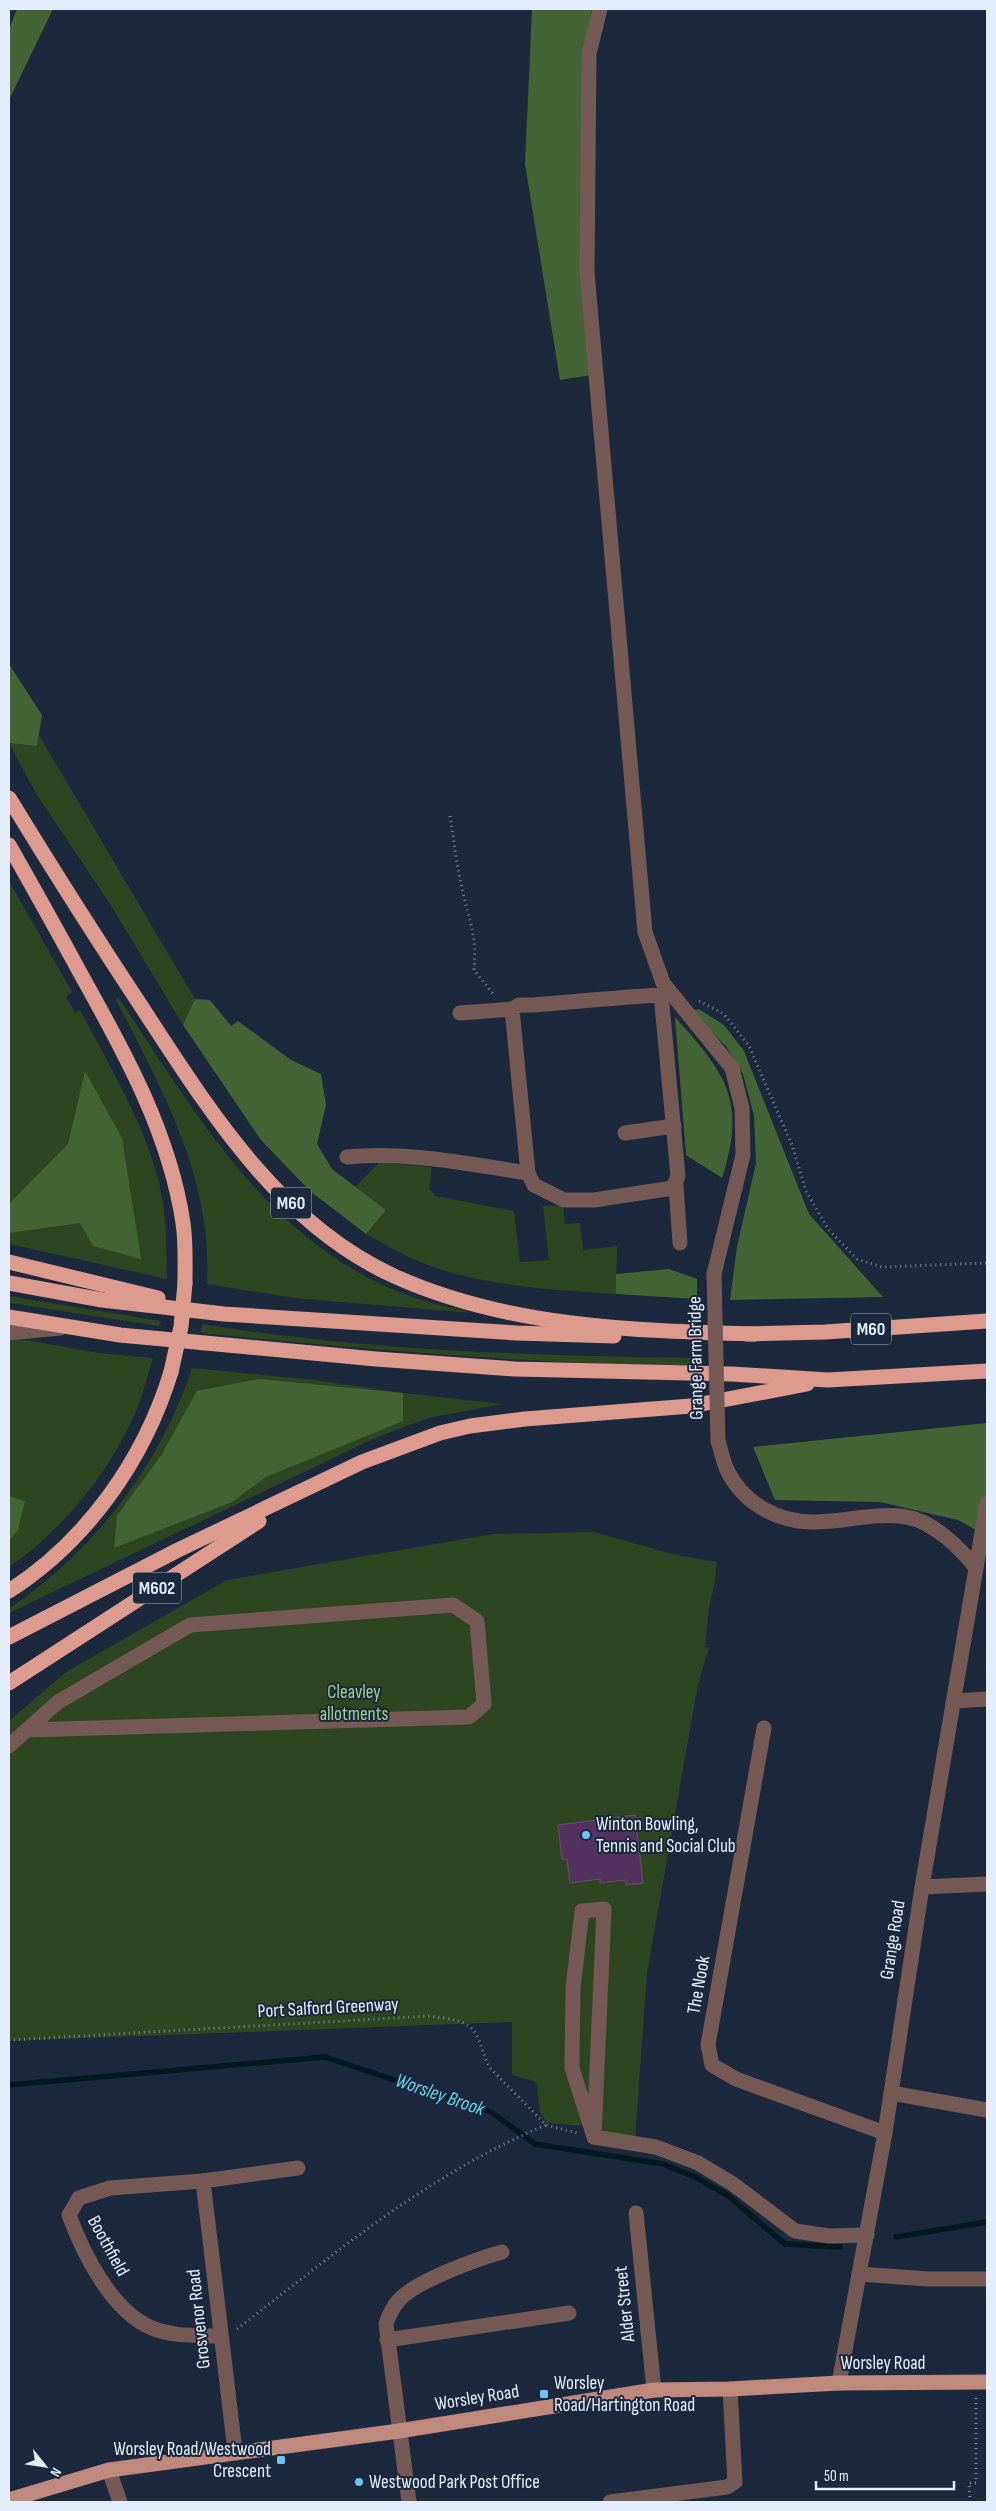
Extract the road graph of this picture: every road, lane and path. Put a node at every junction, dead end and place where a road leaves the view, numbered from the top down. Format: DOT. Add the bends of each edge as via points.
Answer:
graph roads {
  1 [pos="600,9"];
  2 [pos="9,798"];
  3 [pos="450,816"];
  4 [pos="9,846"];
  5 [pos="667,994"];
  6 [pos="508,1009"];
  7 [pos="460,1013"];
  8 [pos="674,1126"];
  9 [pos="625,1133"];
  10 [pos="347,1157"];
  11 [pos="528,1173"];
  12 [pos="676,1185"];
  13 [pos="680,1243"];
  14 [pos="9,1262"];
  15 [pos="987,1263"];
  16 [pos="9,1283"];
  17 [pos="224,1314"];
  18 [pos="9,1317"];
  19 [pos="987,1321"];
  20 [pos="69,1327"];
  21 [pos="9,1333"];
  22 [pos="755,1334"];
  23 [pos="987,1371"];
  24 [pos="828,1380"];
  25 [pos="304,1491"];
  26 [pos="987,1503"];
  27 [pos="976,1568"];
  28 [pos="9,1591"];
  29 [pos="9,1637"];
  30 [pos="9,1683"];
  31 [pos="987,1699"];
  32 [pos="954,1701"];
  33 [pos="764,1728"];
  34 [pos="27,1730"];
  35 [pos="9,1746"];
  36 [pos="987,1884"];
  37 [pos="922,1886"];
  38 [pos="9,2040"];
  39 [pos="890,2093"];
  40 [pos="987,2110"];
  41 [pos="546,2125"];
  42 [pos="885,2133"];
  43 [pos="594,2137"];
  44 [pos="298,2168"];
  45 [pos="203,2181"];
  46 [pos="636,2213"];
  47 [pos="866,2235"];
  48 [pos="502,2252"];
  49 [pos="859,2274"];
  50 [pos="984,2279"];
  51 [pos="569,2313"];
  52 [pos="220,2336"];
  53 [pos="387,2340"];
  54 [pos="982,2382"];
  55 [pos="839,2383"];
  56 [pos="654,2390"];
  57 [pos="730,2390"];
  58 [pos="400,2431"];
  59 [pos="235,2452"];
  60 [pos="109,2470"];
  61 [pos="9,2500"];
  62 [pos="120,2502"];
  63 [pos="409,2502"];
  64 [pos="610,2502"];
  65 [pos="970,2502"];
  1 -- 5 [label="street, Grange Farm Bridge" via="589,54 587,272 645,932"];
  2 -- 22 [label="highway, M60" via="121,975 223,1127 276,1188 335,1241 417,1286 482,1306 602,1326"];
  3 -- 6 [label="path" via="463,894 473,926 474,970"];
  4 -- 28 [label="highway, bridge" via="136,1076 154,1119 180,1209 185,1253 181,1327 171,1372 144,1440 104,1502 75,1536"];
  5 -- 6 [label="street" via="519,1005"];
  5 -- 8 [label="street"];
  5 -- 15 [label="path" via="701,1001 724,1014 749,1046 792,1145 806,1191 828,1229 857,1259 882,1267"];
  5 -- 27 [label="street, Grange Farm Bridge, bridge" via="732,1068 742,1108 743,1154 714,1274 718,1441 727,1470 744,1496 779,1516 813,1522 879,1516 908,1517 958,1546"];
  6 -- 7 [label="street"];
  6 -- 11 [label="street"];
  8 -- 9 [label="street"];
  8 -- 12 [label="street"];
  10 -- 11 [label="street" via="379,1154"];
  11 -- 12 [label="street" via="534,1185 564,1200 594,1200"];
  12 -- 13 [label="street"];
  14 -- 17 [label="highway, M60"];
  16 -- 17 [label="highway, M60" via="102,1300"];
  17 -- 22 [label="highway, M60" via="576,1335"];
  18 -- 20 [label="highway"];
  19 -- 22 [label="highway, M60"];
  20 -- 21 [label="street"];
  20 -- 24 [label="highway" via="120,1335 515,1369 732,1374"];
  23 -- 24 [label="highway"];
  24 -- 25 [label="highway" via="691,1406 470,1426 408,1443"];
  25 -- 29 [label="highway" via="178,1550"];
  25 -- 30 [label="highway, M602"];
  26 -- 27 [label="street, Grange Road"];
  27 -- 32 [label="street, Grange Road"];
  31 -- 32 [label="street"];
  32 -- 37 [label="street, Grange Road"];
  33 -- 42 [label="street, The Nook" via="708,2045 712,2065 736,2079"];
  34 -- 34 [label="street" via="58,1702 190,1625 453,1605 477,1621 484,1704 470,1717"];
  34 -- 35 [label="street"];
  36 -- 37 [label="street"];
  37 -- 39 [label="street, Grange Road"];
  38 -- 41 [label="path, Port Salford Greenway" via="430,2016 461,2021 473,2029 490,2068"];
  39 -- 40 [label="street"];
  39 -- 42 [label="street, Grange Road"];
  41 -- 43 [label="path"];
  41 -- 52 [label="path" via="473,2159 406,2200 237,2330"];
  42 -- 47 [label="street, Grange Road"];
  43 -- 43 [label="street" via="572,2068 573,1988 582,1911 604,1909"];
  43 -- 47 [label="street" via="656,2147 698,2163 733,2184 795,2231 829,2236"];
  44 -- 45 [label="street, Boothfield"];
  45 -- 52 [label="street, Grosvenor Road"];
  45 -- 52 [label="street, Boothfield" via="110,2188 79,2198 69,2215 80,2244 122,2309 151,2328 177,2334"];
  46 -- 56 [label="street, Alder Street"];
  47 -- 49 [label="street, Grange Road"];
  48 -- 53 [label="street" via="465,2264 409,2291 391,2312 386,2324"];
  49 -- 50 [label="street"];
  49 -- 55 [label="street, Grange Road"];
  51 -- 53 [label="street"];
  52 -- 59 [label="street, Grosvenor Road"];
  53 -- 58 [label="street"];
  54 -- 55 [label="main road, Worsley Road"];
  54 -- 65 [label="path" via="976,2483 969,2483"];
  55 -- 57 [label="main road, Worsley Road"];
  56 -- 57 [label="main road, Worsley Road"];
  56 -- 58 [label="main road, Worsley Road"];
  57 -- 64 [label="street" via="736,2482 727,2487"];
  58 -- 59 [label="main road, Worsley Road"];
  58 -- 63 [label="street"];
  59 -- 60 [label="main road, Worsley Road"];
  60 -- 61 [label="main road, Worsley Road"];
  60 -- 62 [label="street"];
}
